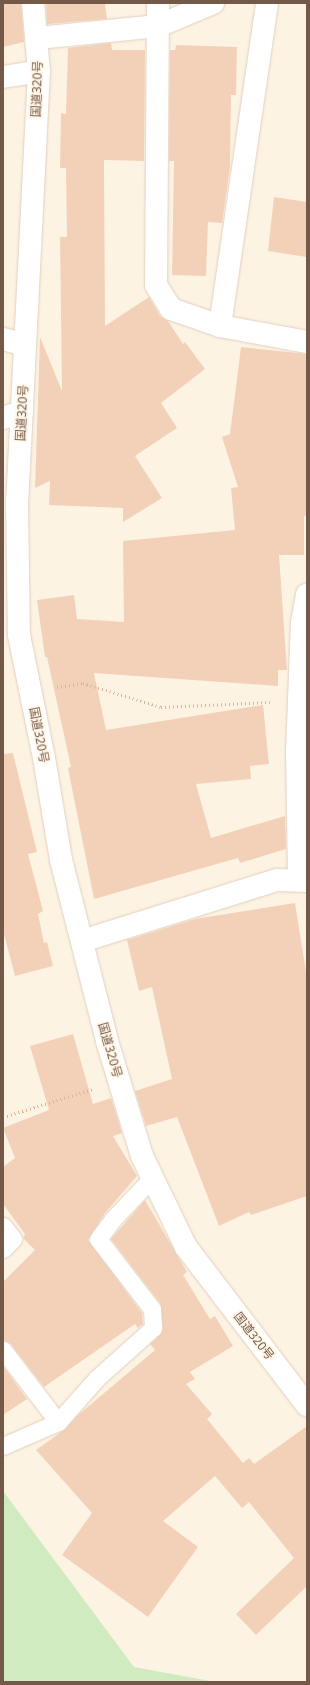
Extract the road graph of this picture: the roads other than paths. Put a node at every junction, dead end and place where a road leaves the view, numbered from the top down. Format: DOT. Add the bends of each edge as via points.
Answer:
graph roads {
  1 [pos="33,3"];
  2 [pos="158,3"];
  3 [pos="213,3"];
  4 [pos="267,3"];
  5 [pos="158,26"];
  6 [pos="38,38"];
  7 [pos="39,71"];
  8 [pos="3,77"];
  9 [pos="220,326"];
  10 [pos="3,339"];
  11 [pos="307,342"];
  12 [pos="25,345"];
  13 [pos="12,415"];
  14 [pos="307,594"];
  15 [pos="303,880"];
  16 [pos="82,941"];
  17 [pos="152,1178"];
  18 [pos="3,1226"];
  19 [pos="3,1249"];
  20 [pos="3,1350"];
  21 [pos="307,1405"];
  22 [pos="58,1422"];
  23 [pos="3,1446"];
  1 -- 6 [label="street, 国道320号"];
  2 -- 5 [label="street"];
  3 -- 5 [label="street"];
  4 -- 9 [label="street"];
  5 -- 6 [label="street"];
  5 -- 9 [label="street" via="156,285 171,309"];
  6 -- 7 [label="street, 国道320号"];
  7 -- 8 [label="street"];
  7 -- 12 [label="street, 国道320号"];
  9 -- 11 [label="street"];
  10 -- 12 [label="street"];
  12 -- 13 [label="street, 国道320号"];
  13 -- 16 [label="street, 国道320号" via="17,499 19,635 61,860"];
  14 -- 15 [label="street" via="302,623 297,752"];
  15 -- 16 [label="street" via="277,880"];
  16 -- 17 [label="street, 国道320号" via="118,1081 142,1156"];
  17 -- 21 [label="street, 国道320号" via="186,1247"];
  17 -- 22 [label="lane" via="113,1219 98,1240 152,1309 153,1328 97,1378"];
  18 -- 19 [label="lane" via="13,1239"];
  20 -- 22 [label="lane"];
  22 -- 23 [label="lane"];
}
